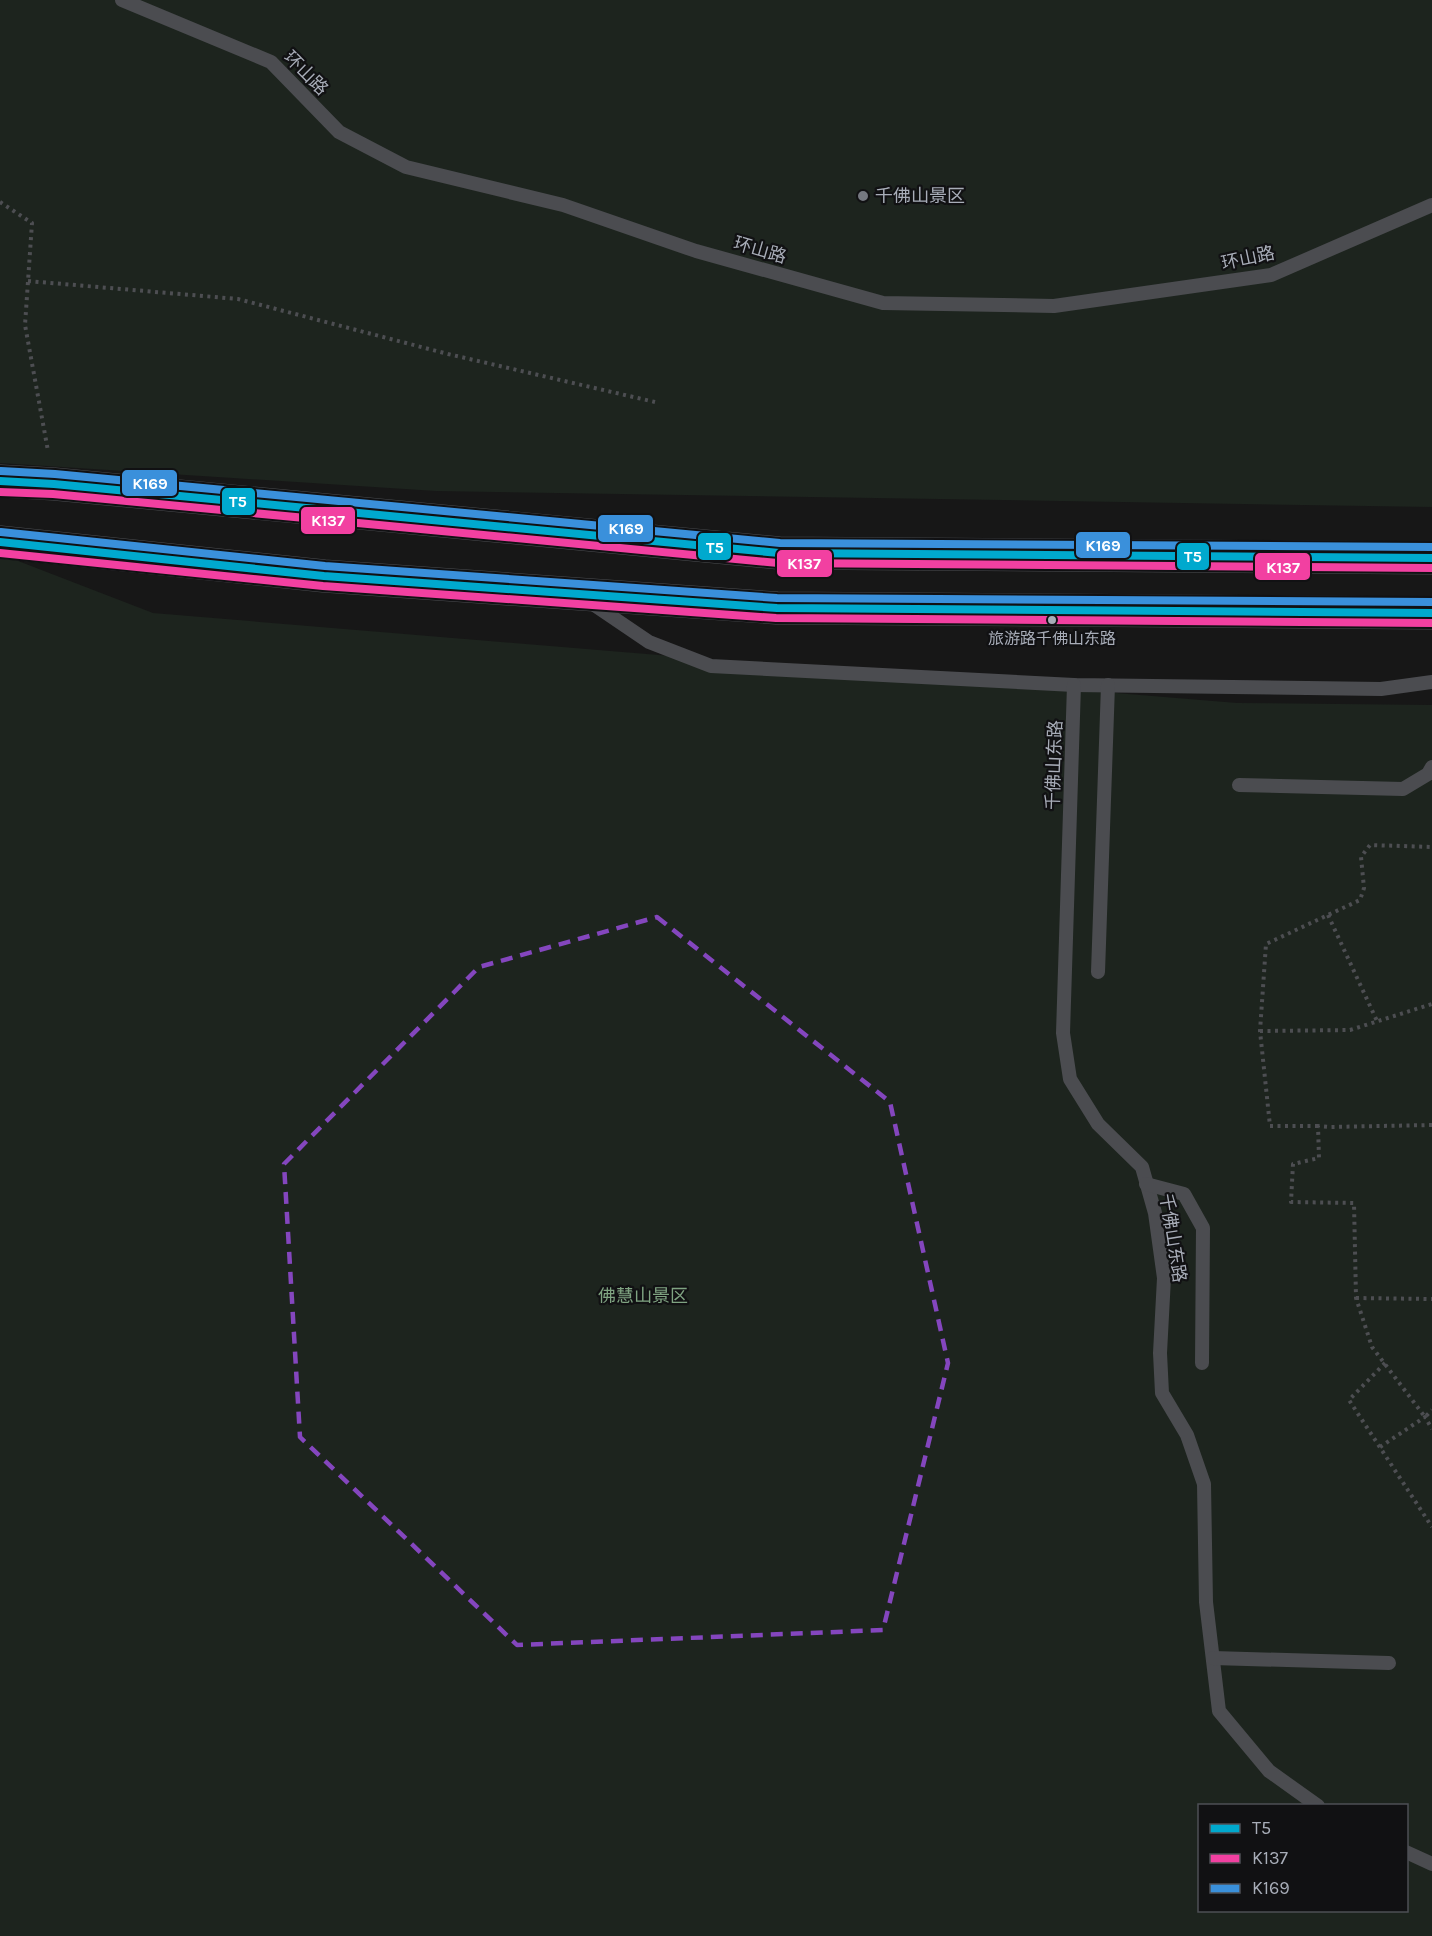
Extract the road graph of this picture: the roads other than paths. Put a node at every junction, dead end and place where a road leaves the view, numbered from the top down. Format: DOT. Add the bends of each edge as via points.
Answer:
graph roads {
  1 [pos="122,0"];
  2 [pos="1432,205"];
  3 [pos="0,481"];
  4 [pos="0,542"];
  5 [pos="1432,558"];
  6 [pos="578,594"];
  7 [pos="1432,613"];
  8 [pos="1432,682"];
  9 [pos="1074,685"];
  10 [pos="1108,686"];
  11 [pos="1432,767"];
  12 [pos="1239,785"];
  13 [pos="1098,972"];
  14 [pos="1146,1184"];
  15 [pos="1202,1363"];
  16 [pos="1213,1658"];
  17 [pos="1389,1664"];
  18 [pos="1315,1804"];
  19 [pos="1408,1852"];
  20 [pos="1432,1864"];
  1 -- 2 [label="lane, 环山路" via="271,62 339,132 406,167 563,205 696,251 883,303 1054,306 1271,275"];
  3 -- 5 [label="main road" via="779,553"];
  4 -- 6 [label="main road" via="324,576"];
  6 -- 7 [label="main road" via="777,608"];
  6 -- 9 [label="lane" via="649,642 711,666"];
  8 -- 10 [label="lane" via="1381,689"];
  9 -- 10 [label="lane"];
  9 -- 14 [label="lane, 千佛山东路" via="1063,1033 1070,1079 1098,1124 1142,1167"];
  10 -- 13 [label="lane"];
  11 -- 12 [label="lane" via="1428,774 1403,789"];
  14 -- 15 [label="lane" via="1184,1194 1203,1228"];
  14 -- 16 [label="lane, 千佛山东路" via="1155,1213 1164,1278 1162,1393 1187,1435 1204,1484 1206,1602"];
  16 -- 17 [label="lane"];
  16 -- 18 [label="lane, 千佛山东路" via="1219,1711 1269,1771"];
  19 -- 20 [label="lane"];
}
